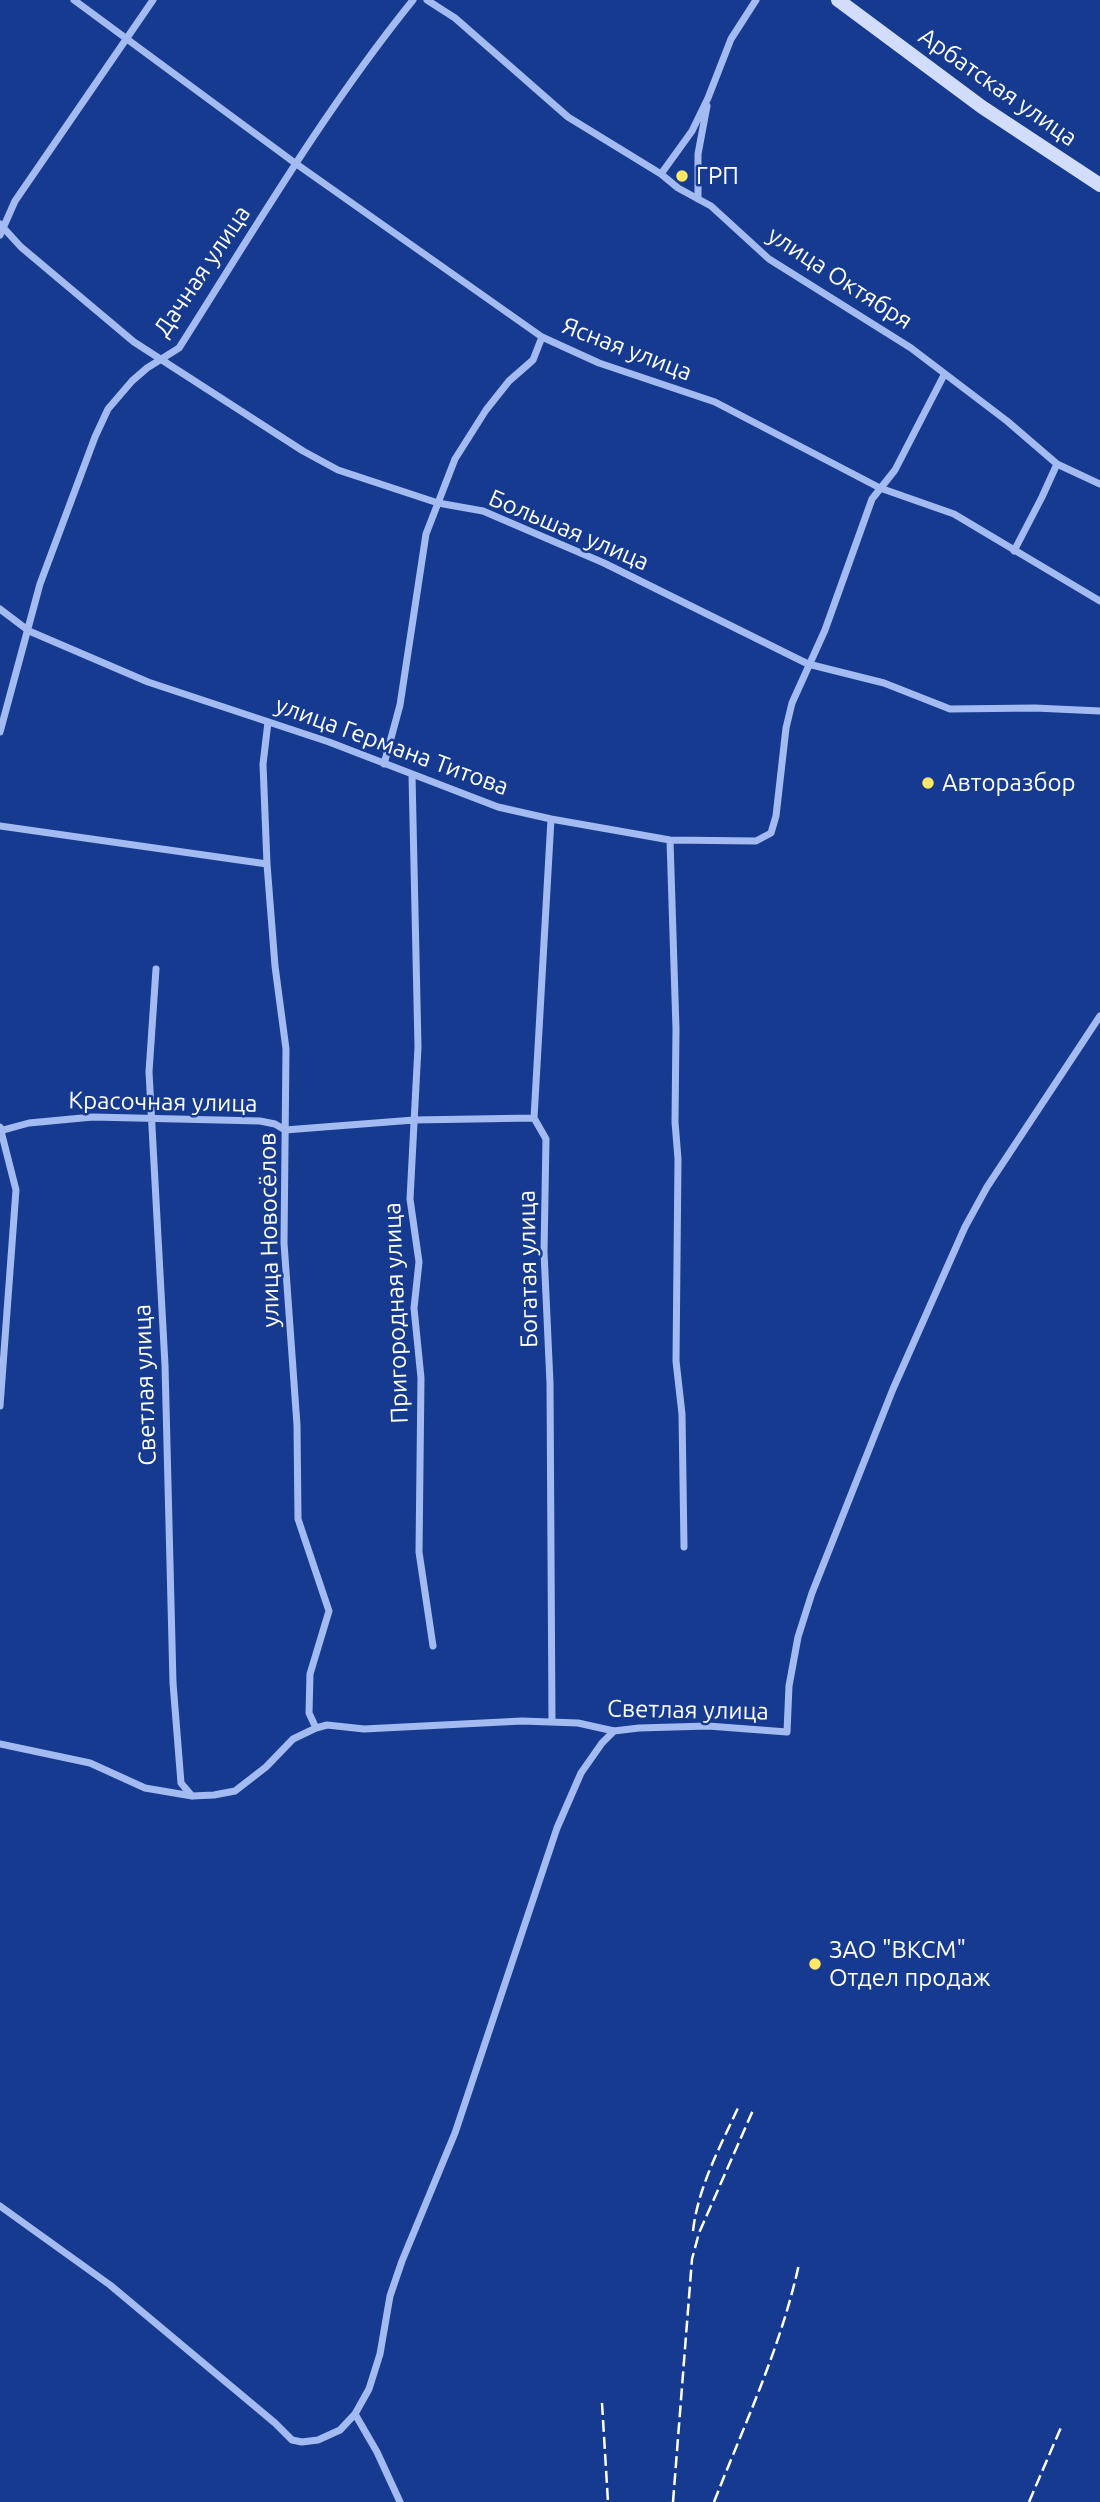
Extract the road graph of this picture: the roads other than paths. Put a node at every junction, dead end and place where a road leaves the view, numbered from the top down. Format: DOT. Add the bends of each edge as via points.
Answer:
graph roads {
  1 [pos="74,0"];
  2 [pos="153,0"];
  3 [pos="413,0"];
  4 [pos="427,0"];
  5 [pos="756,0"];
  6 [pos="838,0"];
  7 [pos="126,39"];
  8 [pos="708,98"];
  9 [pos="295,163"];
  10 [pos="661,174"];
  11 [pos="1100,185"];
  12 [pos="698,199"];
  13 [pos="1,229"];
  14 [pos="542,337"];
  15 [pos="162,360"];
  16 [pos="944,375"];
  17 [pos="1057,464"];
  18 [pos="1100,484"];
  19 [pos="880,488"];
  20 [pos="438,503"];
  21 [pos="1014,551"];
  22 [pos="1100,601"];
  23 [pos="0,609"];
  24 [pos="29,631"];
  25 [pos="808,664"];
  26 [pos="1100,710"];
  27 [pos="268,722"];
  28 [pos="0,732"];
  29 [pos="384,764"];
  30 [pos="412,775"];
  31 [pos="551,819"];
  32 [pos="0,826"];
  33 [pos="670,840"];
  34 [pos="267,863"];
  35 [pos="156,969"];
  36 [pos="1100,1016"];
  37 [pos="534,1118"];
  38 [pos="153,1120"];
  39 [pos="414,1120"];
  40 [pos="0,1129"];
  41 [pos="285,1130"];
  42 [pos="0,1406"];
  43 [pos="684,1547"];
  44 [pos="433,1646"];
  45 [pos="552,1722"];
  46 [pos="316,1728"];
  47 [pos="614,1731"];
  48 [pos="0,1745"];
  49 [pos="192,1796"];
  50 [pos="0,2206"];
  51 [pos="355,2414"];
  52 [pos="400,2502"];
  1 -- 7 [label="street, Ясная улица"];
  2 -- 7 [label="street"];
  3 -- 9 [label="street, Дачная улица" via="373,49"];
  4 -- 10 [label="street, улица Октября" via="455,18 568,117"];
  5 -- 8 [label="street" via="731,40"];
  6 -- 11 [label="main road, Арбатская улица" via="982,107"];
  7 -- 9 [label="street, Ясная улица"];
  7 -- 13 [label="street" via="15,201"];
  8 -- 10 [label="street" via="692,131"];
  8 -- 12 [label="street" via="698,154"];
  9 -- 14 [label="street, Ясная улица"];
  9 -- 15 [label="street, Дачная улица" via="179,348"];
  10 -- 12 [label="street, улица Октября"];
  12 -- 16 [label="street, улица Октября" via="769,259 911,348"];
  13 -- 15 [label="street, Большая улица" via="134,342"];
  14 -- 19 [label="street, Ясная улица" via="599,363 715,402"];
  14 -- 20 [label="street" via="533,360 509,380 455,458"];
  15 -- 20 [label="street, Большая улица" via="303,452 338,470"];
  15 -- 24 [label="street, Дачная улица" via="146,368 108,409 40,584"];
  16 -- 17 [label="street, улица Октября"];
  16 -- 19 [label="street" via="895,470"];
  17 -- 18 [label="street, улица Октября"];
  17 -- 21 [label="street"];
  19 -- 21 [label="street, Ясная улица" via="954,514"];
  19 -- 25 [label="street"];
  20 -- 25 [label="street, Большая улица" via="483,512 604,563"];
  20 -- 29 [label="street" via="426,534 400,705"];
  21 -- 22 [label="street, Ясная улица"];
  23 -- 24 [label="street, улица Германа Титова"];
  24 -- 27 [label="street, улица Германа Титова" via="148,682"];
  24 -- 28 [label="street, Дачная улица"];
  25 -- 26 [label="street, Большая улица" via="884,683 950,709"];
  25 -- 33 [label="street, улица Германа Титова" via="786,728 771,833 756,841"];
  27 -- 29 [label="street, улица Германа Титова"];
  27 -- 34 [label="street, улица Новосёлов" via="263,764"];
  29 -- 30 [label="street, улица Германа Титова"];
  30 -- 31 [label="street, улица Германа Титова" via="498,807"];
  30 -- 39 [label="street, Пригородная улица" via="418,1047"];
  31 -- 33 [label="street, улица Германа Титова"];
  31 -- 37 [label="street, Богатая улица"];
  32 -- 34 [label="street"];
  33 -- 43 [label="street" via="678,1159 676,1361 682,1414"];
  34 -- 41 [label="street, улица Новосёлов" via="285,1049"];
  35 -- 38 [label="street, Светлая улица" via="149,1072"];
  36 -- 47 [label="street, Светлая улица" via="987,1187 892,1389 798,1637 789,1686 788,1732 708,1726"];
  37 -- 39 [label="street, Красочная улица"];
  37 -- 45 [label="street, Богатая улица" via="546,1139"];
  38 -- 40 [label="street, Красочная улица" via="93,1117"];
  38 -- 41 [label="street, Красочная улица" via="260,1121"];
  38 -- 49 [label="street, Светлая улица" via="173,1684 181,1783"];
  39 -- 41 [label="street, Красочная улица"];
  39 -- 44 [label="street, Пригородная улица" via="410,1199 419,1262 414,1308 421,1378 419,1552"];
  40 -- 42 [label="street" via="16,1190"];
  41 -- 46 [label="street, улица Новосёлов" via="284,1243 297,1425 298,1519 329,1611 310,1674 309,1713"];
  45 -- 46 [label="street, Светлая улица"];
  45 -- 47 [label="street, Светлая улица"];
  46 -- 49 [label="street" via="293,1739 235,1791"];
  47 -- 51 [label="street" via="581,1773 557,1828 455,2133 402,2261 390,2296 380,2354"];
  48 -- 49 [label="street" via="90,1763 145,1788"];
  50 -- 51 [label="street" via="110,2285 292,2440 330,2436"];
  51 -- 52 [label="street"];
}
